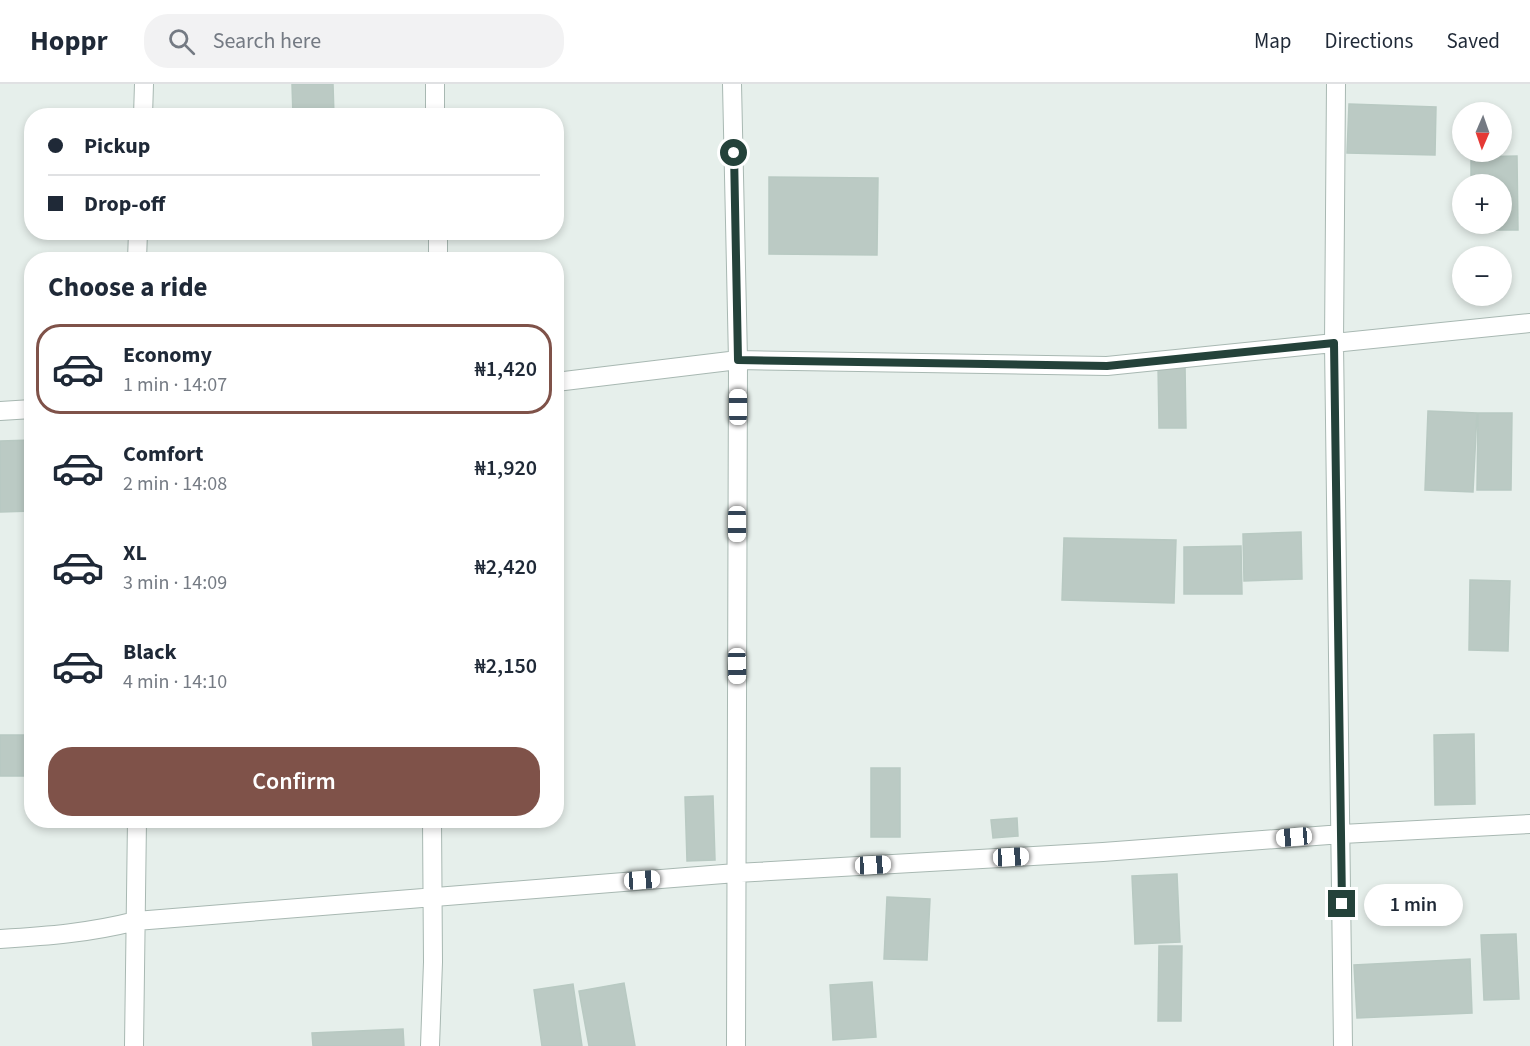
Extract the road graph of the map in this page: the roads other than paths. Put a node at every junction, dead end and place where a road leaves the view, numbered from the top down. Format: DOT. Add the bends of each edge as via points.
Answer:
graph roads {
  1 [pos="144,84"];
  2 [pos="435,84"];
  3 [pos="732,84"];
  4 [pos="1336,84"];
  5 [pos="143,108"];
  6 [pos="435,108"];
  7 [pos="1530,323"];
  8 [pos="1334,343"];
  9 [pos="738,360"];
  10 [pos="564,381"];
  11 [pos="24,410"];
  12 [pos="0,411"];
  13 [pos="1530,824"];
  14 [pos="137,828"];
  15 [pos="432,828"];
  16 [pos="1342,834"];
  17 [pos="736,873"];
  18 [pos="432,896"];
  19 [pos="136,921"];
  20 [pos="0,939"];
  21 [pos="134,1046"];
  22 [pos="429,1046"];
  23 [pos="736,1046"];
  24 [pos="1343,1046"];
  1 -- 5 [label="street"];
  2 -- 6 [label="street"];
  3 -- 9 [label="street"];
  4 -- 8 [label="street"];
  7 -- 8 [label="street"];
  8 -- 9 [label="street" via="1107,366"];
  8 -- 16 [label="street"];
  9 -- 10 [label="street"];
  9 -- 17 [label="street"];
  11 -- 12 [label="street"];
  13 -- 16 [label="street"];
  14 -- 19 [label="street"];
  15 -- 18 [label="street"];
  16 -- 17 [label="street"];
  16 -- 24 [label="street"];
  17 -- 18 [label="street"];
  17 -- 23 [label="street"];
  18 -- 19 [label="street"];
  18 -- 22 [label="street"];
  19 -- 20 [label="street" via="71,934"];
  19 -- 21 [label="street"];
}
